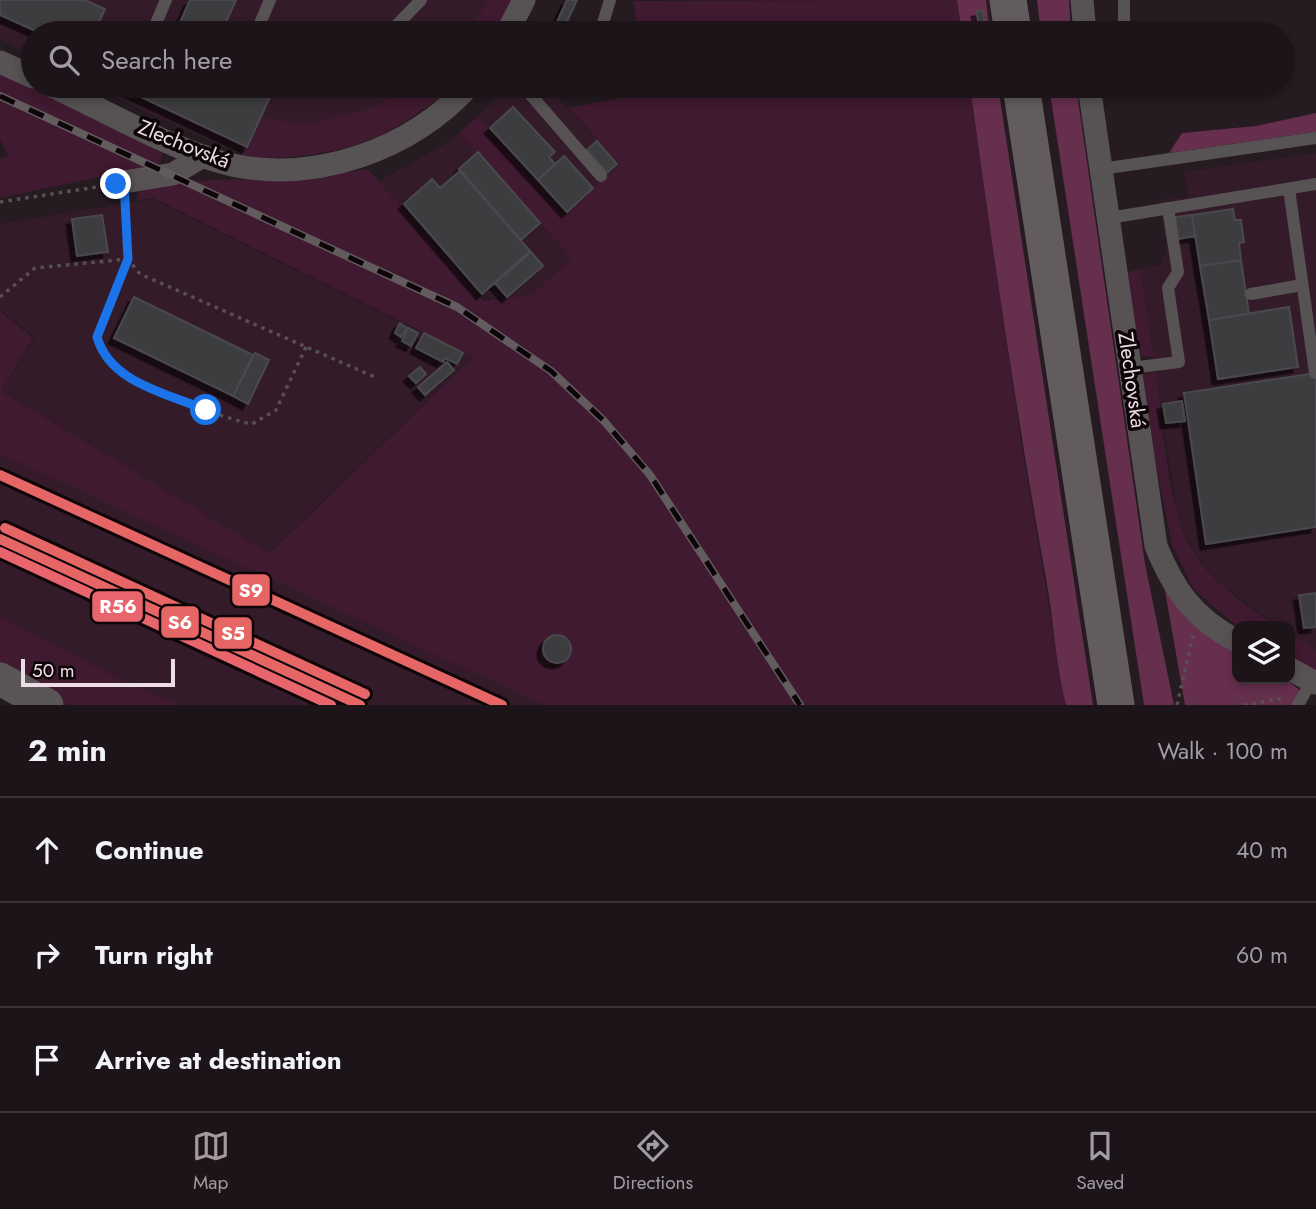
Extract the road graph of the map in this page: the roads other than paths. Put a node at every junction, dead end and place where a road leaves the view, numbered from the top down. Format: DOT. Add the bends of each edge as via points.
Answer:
graph roads {
  1 [pos="166,0"];
  2 [pos="270,0"];
  3 [pos="421,0"];
  4 [pos="524,0"];
  5 [pos="610,0"];
  6 [pos="1008,0"];
  7 [pos="1082,0"];
  8 [pos="1124,0"];
  9 [pos="156,21"];
  10 [pos="261,21"];
  11 [pos="401,21"];
  12 [pos="513,21"];
  13 [pos="604,21"];
  14 [pos="1011,21"];
  15 [pos="1084,21"];
  16 [pos="1125,21"];
  17 [pos="0,62"];
  18 [pos="21,72"];
  19 [pos="78,98"];
  20 [pos="456,98"];
  21 [pos="533,98"];
  22 [pos="1023,98"];
  23 [pos="1092,98"];
  24 [pos="1316,138"];
  25 [pos="203,156"];
  26 [pos="1101,169"];
  27 [pos="601,176"];
  28 [pos="124,182"];
  29 [pos="1316,184"];
  30 [pos="1289,188"];
  31 [pos="1168,208"];
  32 [pos="1108,218"];
  33 [pos="1302,285"];
  34 [pos="1251,294"];
  35 [pos="1131,368"];
  36 [pos="1315,373"];
  37 [pos="1232,638"];
  38 [pos="1295,675"];
  39 [pos="0,679"];
  40 [pos="1308,691"];
  41 [pos="47,705"];
  42 [pos="1115,705"];
  1 -- 9 [label="lane"];
  2 -- 10 [label="lane"];
  3 -- 11 [label="lane"];
  4 -- 12 [label="street"];
  5 -- 13 [label="lane"];
  6 -- 14 [label="main road"];
  7 -- 15 [label="street"];
  8 -- 16 [label="lane"];
  17 -- 18 [label="street"];
  19 -- 25 [label="street, Zlechovská"];
  20 -- 25 [label="street, Zlechovská" via="424,126 346,161 277,168 233,165"];
  21 -- 27 [label="lane"];
  22 -- 42 [label="main road"];
  23 -- 26 [label="street, Zlechovská"];
  24 -- 26 [label="lane"];
  25 -- 28 [label="street" via="173,174"];
  26 -- 32 [label="street, Zlechovská"];
  29 -- 30 [label="lane"];
  30 -- 31 [label="lane"];
  30 -- 33 [label="lane"];
  31 -- 32 [label="lane"];
  31 -- 35 [label="lane" via="1178,272 1168,288 1179,362"];
  32 -- 35 [label="street, Zlechovská"];
  33 -- 34 [label="lane"];
  33 -- 36 [label="lane"];
  35 -- 37 [label="street, Zlechovská" via="1156,545 1171,584 1198,615"];
  38 -- 40 [label="street"];
  39 -- 41 [label="main road"];
}
